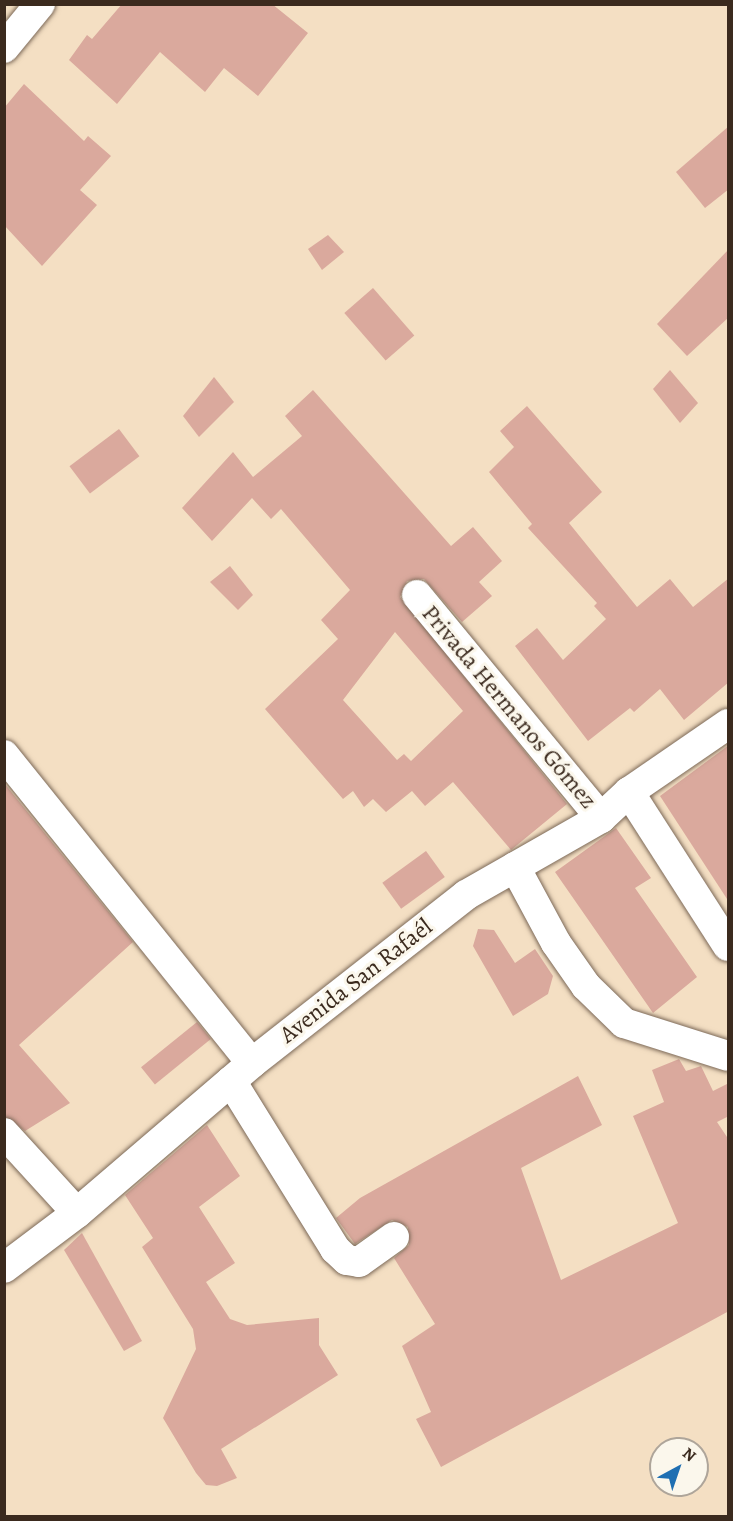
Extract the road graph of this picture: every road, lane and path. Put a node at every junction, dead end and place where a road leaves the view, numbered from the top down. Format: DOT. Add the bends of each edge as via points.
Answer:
graph roads {
  1 [pos="40,4"];
  2 [pos="5,44"];
  3 [pos="417,596"];
  4 [pos="729,724"];
  5 [pos="4,754"];
  6 [pos="629,792"];
  7 [pos="601,818"];
  8 [pos="515,867"];
  9 [pos="729,946"];
  10 [pos="729,1056"];
  11 [pos="241,1072"];
  12 [pos="4,1133"];
  13 [pos="77,1213"];
  14 [pos="394,1237"];
  15 [pos="4,1268"];
  1 -- 2 [label="street"];
  3 -- 7 [label="street, Privada Hermanos Gómez"];
  4 -- 6 [label="street, Avenida San Rafaél"];
  5 -- 11 [label="street"];
  6 -- 7 [label="street, Avenida San Rafaél"];
  6 -- 9 [label="street"];
  7 -- 8 [label="street, Avenida San Rafaél"];
  8 -- 10 [label="street" via="556,943 586,986 624,1023"];
  8 -- 11 [label="street, Avenida San Rafaél" via="466,895"];
  11 -- 13 [label="street, Avenida San Rafaél"];
  11 -- 14 [label="street" via="335,1249 347,1260 359,1262"];
  12 -- 13 [label="street"];
  13 -- 15 [label="street, Avenida San Rafaél"];
}
